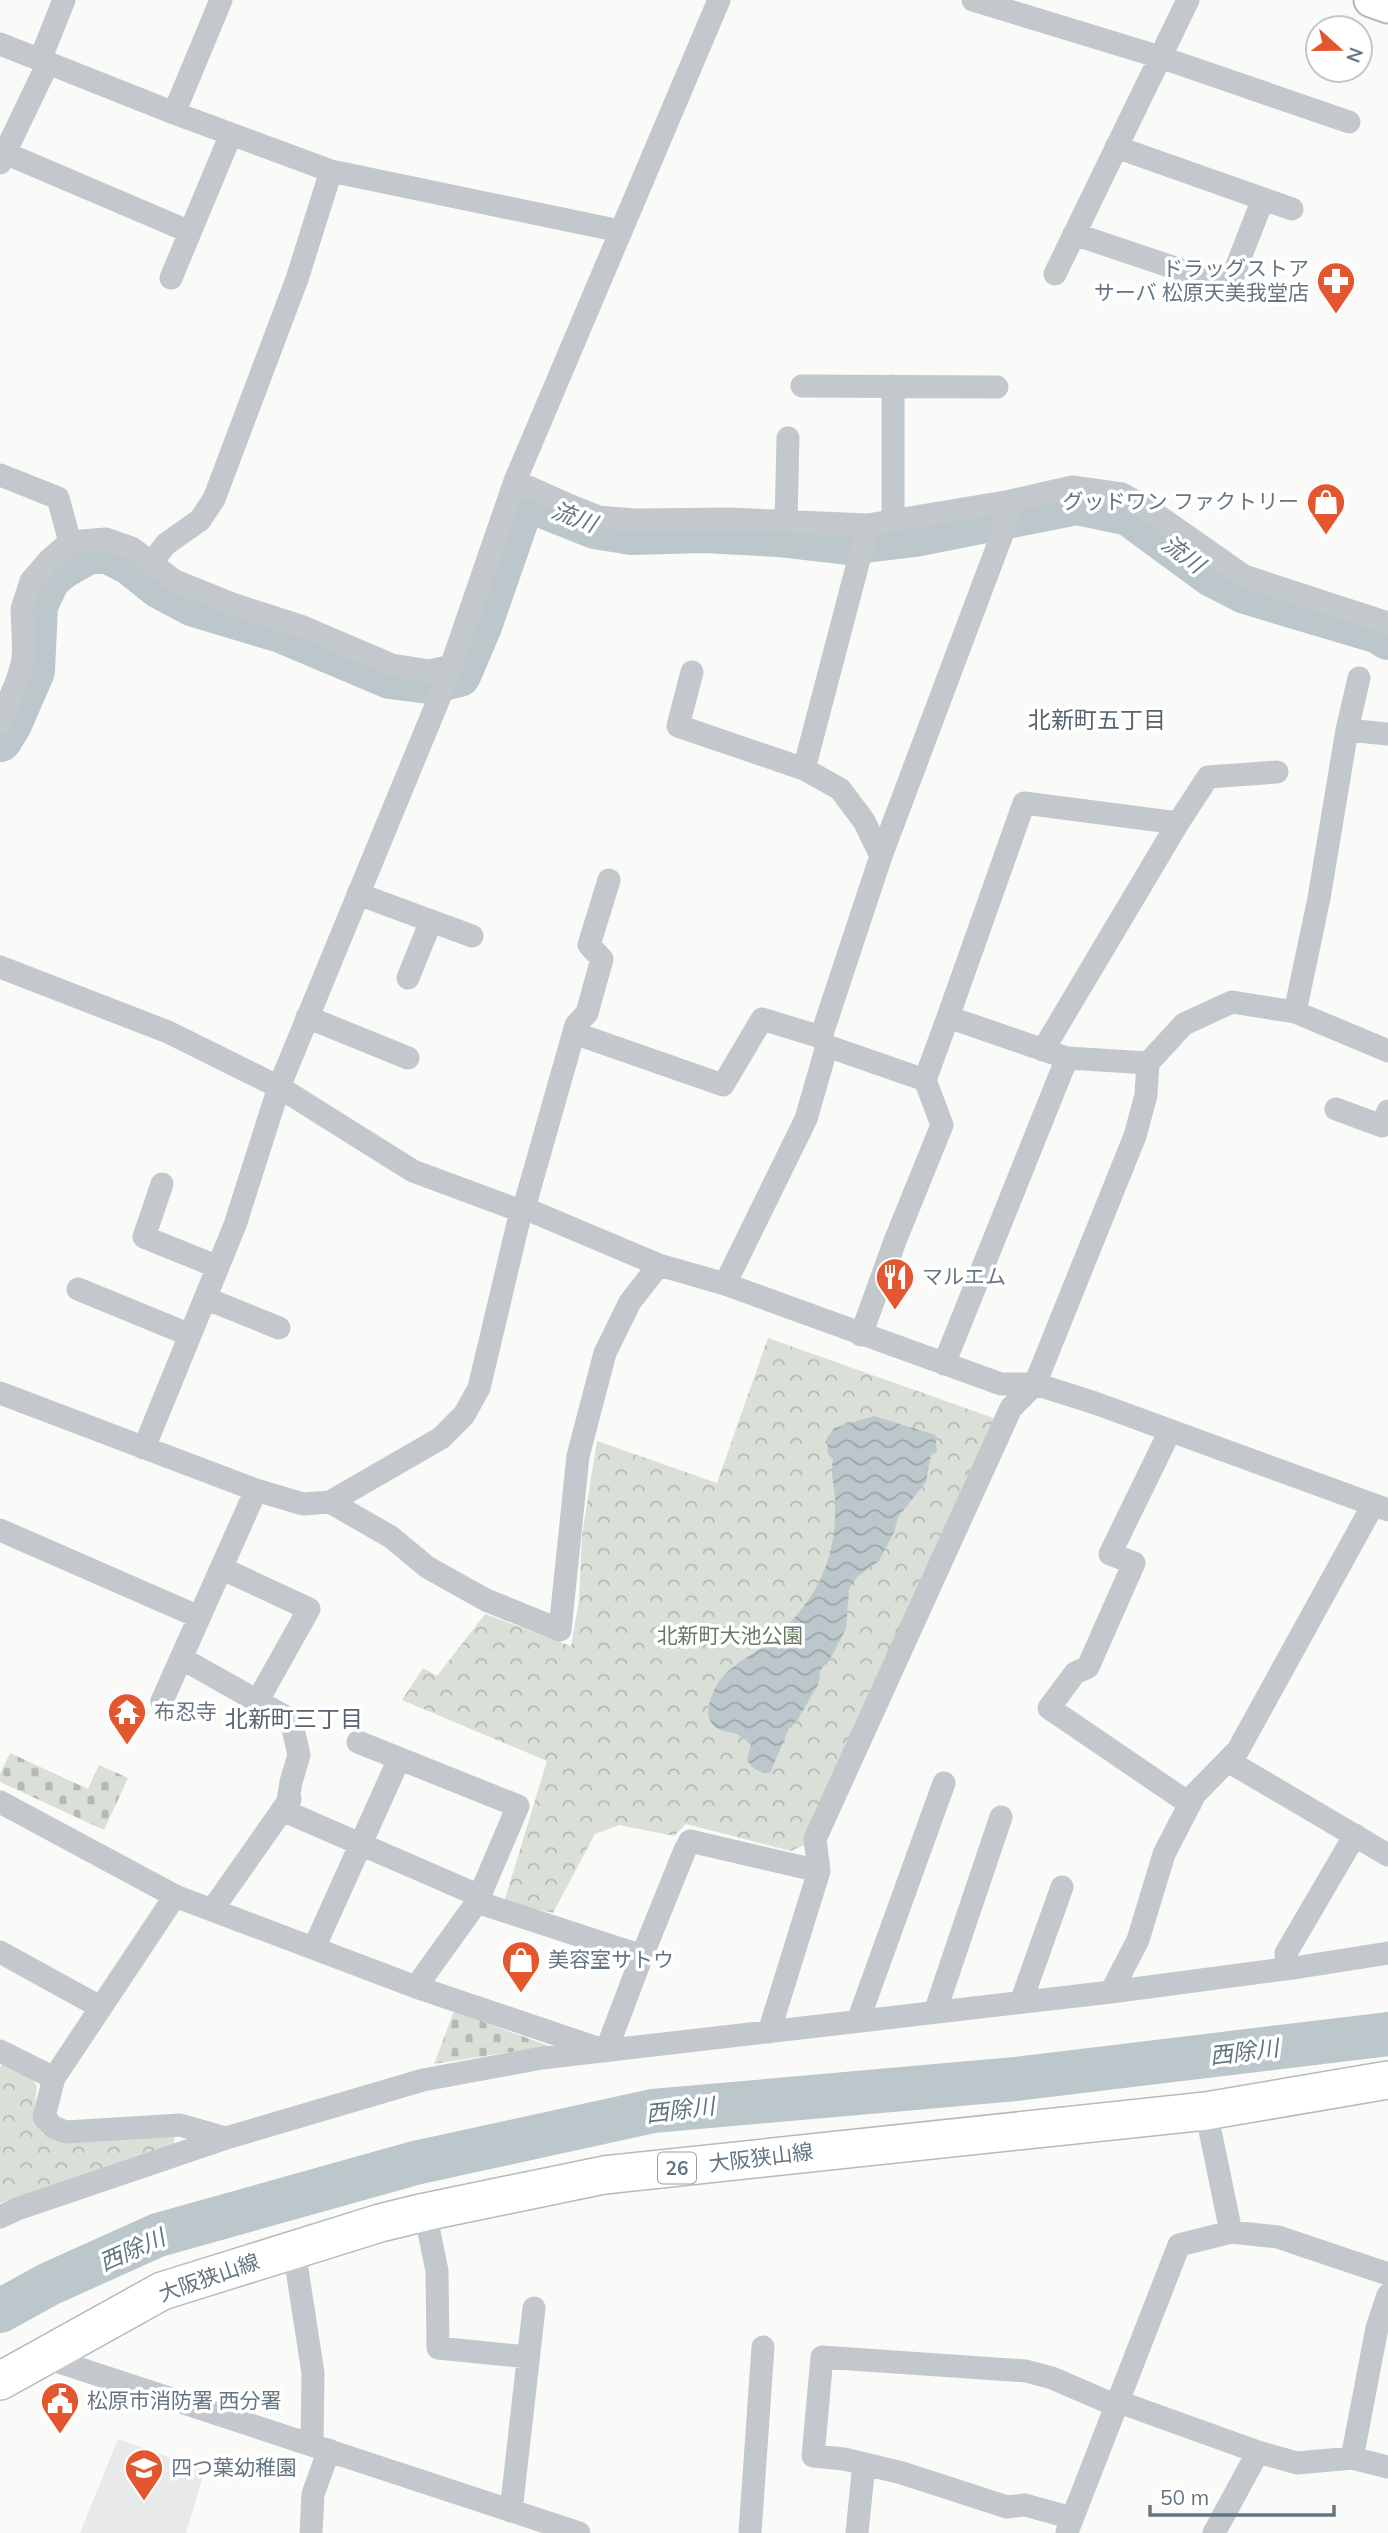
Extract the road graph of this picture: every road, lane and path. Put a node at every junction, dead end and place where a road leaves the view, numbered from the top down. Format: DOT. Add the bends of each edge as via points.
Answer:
graph roads {
  1 [pos="64,0"];
  2 [pos="221,0"];
  3 [pos="719,0"];
  4 [pos="972,0"];
  5 [pos="1188,0"];
  6 [pos="1371,0"];
  7 [pos="1388,6"];
  8 [pos="0,44"];
  9 [pos="1160,57"];
  10 [pos="44,62"];
  11 [pos="174,113"];
  12 [pos="1349,122"];
  13 [pos="231,134"];
  14 [pos="1116,147"];
  15 [pos="2,158"];
  16 [pos="331,171"];
  17 [pos="1263,199"];
  18 [pos="1292,209"];
  19 [pos="620,231"];
  20 [pos="190,232"];
  21 [pos="1074,234"];
  22 [pos="1055,274"];
  23 [pos="171,278"];
  24 [pos="802,386"];
  25 [pos="893,386"];
  26 [pos="997,387"];
  27 [pos="788,438"];
  28 [pos="0,475"];
  29 [pos="514,481"];
  30 [pos="1010,505"];
  31 [pos="893,521"];
  32 [pos="786,522"];
  33 [pos="865,536"];
  34 [pos="71,542"];
  35 [pos="152,562"];
  36 [pos="1388,623"];
  37 [pos="692,672"];
  38 [pos="1359,678"];
  39 [pos="447,679"];
  40 [pos="8,681"];
  41 [pos="0,723"];
  42 [pos="1348,730"];
  43 [pos="1388,734"];
  44 [pos="804,769"];
  45 [pos="1277,772"];
  46 [pos="1178,823"];
  47 [pos="881,856"];
  48 [pos="610,880"];
  49 [pos="358,894"];
  50 [pos="431,921"];
  51 [pos="472,936"];
  52 [pos="0,967"];
  53 [pos="408,978"];
  54 [pos="1295,1012"];
  55 [pos="307,1017"];
  56 [pos="948,1017"];
  57 [pos="574,1033"];
  58 [pos="824,1042"];
  59 [pos="1043,1050"];
  60 [pos="1388,1051"];
  61 [pos="408,1058"];
  62 [pos="1067,1058"];
  63 [pos="1148,1063"];
  64 [pos="925,1080"];
  65 [pos="279,1087"];
  66 [pos="1336,1109"];
  67 [pos="1388,1111"];
  68 [pos="162,1184"];
  69 [pos="523,1210"];
  70 [pos="659,1265"];
  71 [pos="218,1267"];
  72 [pos="725,1284"];
  73 [pos="78,1289"];
  74 [pos="205,1298"];
  75 [pos="279,1328"];
  76 [pos="190,1335"];
  77 [pos="861,1335"];
  78 [pos="944,1364"];
  79 [pos="1035,1384"];
  80 [pos="0,1394"];
  81 [pos="1170,1431"];
  82 [pos="144,1448"];
  83 [pos="256,1490"];
  84 [pos="330,1502"];
  85 [pos="1380,1507"];
  86 [pos="0,1530"];
  87 [pos="221,1568"];
  88 [pos="199,1617"];
  89 [pos="181,1658"];
  90 [pos="162,1701"];
  91 [pos="257,1702"];
  92 [pos="358,1742"];
  93 [pos="399,1759"];
  94 [pos="1228,1761"];
  95 [pos="944,1783"];
  96 [pos="289,1799"];
  97 [pos="1190,1804"];
  98 [pos="2,1809"];
  99 [pos="1002,1817"];
  100 [pos="1354,1835"];
  101 [pos="360,1844"];
  102 [pos="1388,1855"];
  103 [pos="819,1871"];
  104 [pos="1062,1887"];
  105 [pos="175,1896"];
  106 [pos="478,1899"];
  107 [pos="212,1910"];
  108 [pos="314,1948"];
  109 [pos="0,1952"];
  110 [pos="1388,1953"];
  111 [pos="642,1956"];
  112 [pos="1287,1969"];
  113 [pos="416,1987"];
  114 [pos="1111,1992"];
  115 [pos="1021,2003"];
  116 [pos="100,2007"];
  117 [pos="935,2012"];
  118 [pos="858,2021"];
  119 [pos="769,2032"];
  120 [pos="0,2051"];
  121 [pos="606,2051"];
  122 [pos="54,2078"];
  123 [pos="1388,2080"];
  124 [pos="1206,2111"];
  125 [pos="226,2138"];
  126 [pos="425,2212"];
  127 [pos="0,2217"];
  128 [pos="1231,2232"];
  129 [pos="294,2249"];
  130 [pos="1388,2274"];
  131 [pos="1388,2295"];
  132 [pos="534,2308"];
  133 [pos="763,2347"];
  134 [pos="44,2357"];
  135 [pos="528,2357"];
  136 [pos="0,2381"];
  137 [pos="1118,2404"];
  138 [pos="320,2447"];
  139 [pos="1258,2452"];
  140 [pos="1352,2458"];
  141 [pos="864,2464"];
  142 [pos="1388,2467"];
  143 [pos="511,2511"];
  144 [pos="1069,2526"];
  145 [pos="311,2533"];
  146 [pos="579,2533"];
  147 [pos="750,2533"];
  148 [pos="857,2533"];
  149 [pos="1214,2533"];
  1 -- 10 [label="street"];
  2 -- 11 [label="street"];
  3 -- 19 [label="street"];
  4 -- 9 [label="street"];
  5 -- 9 [label="street"];
  6 -- 7 [label="main road"];
  8 -- 10 [label="street"];
  9 -- 12 [label="street"];
  9 -- 14 [label="street"];
  10 -- 11 [label="street"];
  10 -- 15 [label="street"];
  11 -- 13 [label="street"];
  13 -- 16 [label="street"];
  13 -- 20 [label="street"];
  14 -- 17 [label="street"];
  14 -- 21 [label="street"];
  15 -- 20 [label="street"];
  16 -- 19 [label="street"];
  16 -- 35 [label="street" via="297,279 214,499 200,520 166,544"];
  17 -- 18 [label="street"];
  17 -- 21 [label="street" via="1229,286"];
  19 -- 29 [label="street"];
  20 -- 23 [label="street"];
  21 -- 22 [label="street"];
  24 -- 25 [label="street"];
  25 -- 26 [label="street"];
  25 -- 31 [label="street"];
  27 -- 32 [label="street"];
  28 -- 34 [label="street" via="58,498"];
  29 -- 32 [label="street" via="596,517"];
  29 -- 39 [label="street"];
  30 -- 31 [label="street"];
  30 -- 36 [label="street" via="1072,487 1122,494 1244,576"];
  30 -- 47 [label="street"];
  31 -- 33 [label="street"];
  32 -- 33 [label="street"];
  33 -- 44 [label="street"];
  34 -- 35 [label="street" via="106,539 132,548"];
  34 -- 40 [label="street" via="30,581 22,609 24,658"];
  35 -- 39 [label="street" via="174,581 392,665"];
  37 -- 44 [label="street" via="678,726"];
  38 -- 42 [label="street"];
  39 -- 49 [label="street"];
  40 -- 41 [label="street"];
  42 -- 43 [label="street"];
  42 -- 54 [label="street"];
  44 -- 47 [label="street" via="840,789 864,821"];
  45 -- 46 [label="street" via="1208,777"];
  46 -- 56 [label="street" via="1024,803"];
  46 -- 59 [label="street"];
  47 -- 58 [label="street"];
  48 -- 57 [label="street" via="589,946 602,959 587,1013"];
  49 -- 50 [label="street"];
  49 -- 55 [label="street"];
  50 -- 51 [label="street"];
  50 -- 53 [label="street"];
  52 -- 65 [label="street" via="168,1032"];
  54 -- 60 [label="street"];
  54 -- 63 [label="street" via="1232,1002 1184,1024"];
  55 -- 61 [label="street"];
  55 -- 65 [label="street"];
  56 -- 59 [label="street"];
  56 -- 64 [label="street"];
  57 -- 58 [label="street" via="723,1085 762,1018"];
  57 -- 69 [label="street"];
  58 -- 64 [label="street"];
  58 -- 72 [label="street" via="806,1119"];
  59 -- 62 [label="street"];
  62 -- 63 [label="street"];
  62 -- 78 [label="street"];
  63 -- 79 [label="street" via="1146,1095 1135,1136"];
  64 -- 77 [label="street" via="942,1125"];
  65 -- 69 [label="street" via="413,1171"];
  65 -- 71 [label="street"];
  66 -- 67 [label="street" via="1382,1126"];
  68 -- 71 [label="street" via="144,1237"];
  69 -- 70 [label="street"];
  69 -- 84 [label="street" via="479,1388 464,1415 441,1438"];
  70 -- 72 [label="street"];
  70 -- 84 [label="street" via="630,1302 605,1353 578,1456 559,1630 486,1600"];
  71 -- 74 [label="street"];
  72 -- 77 [label="street"];
  73 -- 76 [label="street"];
  74 -- 75 [label="street"];
  74 -- 76 [label="street"];
  76 -- 82 [label="street"];
  77 -- 78 [label="street"];
  78 -- 79 [label="street" via="1001,1384"];
  79 -- 81 [label="street"];
  79 -- 103 [label="street" via="1011,1408 815,1839"];
  80 -- 82 [label="street"];
  81 -- 85 [label="street"];
  81 -- 97 [label="street" via="1110,1554 1134,1563 1088,1667 1075,1673 1049,1708"];
  82 -- 83 [label="street"];
  83 -- 84 [label="street" via="303,1504"];
  83 -- 87 [label="street"];
  85 -- 94 [label="street"];
  86 -- 88 [label="street"];
  87 -- 88 [label="street"];
  87 -- 91 [label="street" via="309,1609"];
  88 -- 89 [label="street"];
  89 -- 90 [label="street"];
  89 -- 91 [label="street"];
  91 -- 96 [label="street" via="291,1720 299,1755"];
  92 -- 93 [label="street"];
  93 -- 101 [label="street"];
  93 -- 106 [label="street" via="518,1806"];
  94 -- 97 [label="street"];
  94 -- 100 [label="street"];
  95 -- 118 [label="street"];
  96 -- 101 [label="street"];
  96 -- 107 [label="street"];
  97 -- 114 [label="street" via="1164,1854 1138,1940"];
  98 -- 105 [label="street"];
  99 -- 117 [label="street"];
  100 -- 102 [label="street"];
  100 -- 112 [label="street" via="1286,1953"];
  101 -- 106 [label="street"];
  101 -- 108 [label="street"];
  103 -- 111 [label="street" via="690,1841"];
  103 -- 119 [label="street"];
  104 -- 115 [label="street"];
  105 -- 107 [label="street"];
  105 -- 116 [label="street"];
  106 -- 111 [label="street"];
  106 -- 113 [label="street"];
  107 -- 108 [label="street"];
  108 -- 113 [label="street"];
  109 -- 116 [label="street"];
  110 -- 112 [label="street"];
  111 -- 121 [label="street"];
  112 -- 114 [label="street"];
  113 -- 121 [label="street"];
  114 -- 115 [label="street"];
  115 -- 117 [label="street"];
  116 -- 122 [label="street"];
  117 -- 118 [label="street"];
  118 -- 119 [label="street"];
  119 -- 121 [label="street"];
  120 -- 122 [label="street"];
  121 -- 125 [label="street" via="423,2080"];
  122 -- 125 [label="street" via="44,2117 66,2132 180,2125"];
  123 -- 124 [label="main road, 大阪狭山線 / 26"];
  124 -- 126 [label="main road, 大阪狭山線 / 26" via="604,2175"];
  124 -- 128 [label="street"];
  125 -- 127 [label="street"];
  126 -- 129 [label="main road, 大阪狭山線 / 26"];
  126 -- 135 [label="street" via="436,2271 438,2348"];
  128 -- 130 [label="street" via="1278,2237"];
  128 -- 137 [label="street" via="1179,2245"];
  129 -- 134 [label="main road, 大阪狭山線 / 26" via="162,2291"];
  129 -- 138 [label="street"];
  131 -- 140 [label="street" via="1377,2328"];
  132 -- 135 [label="street"];
  133 -- 147 [label="street"];
  134 -- 136 [label="main road, 大阪狭山線 / 26"];
  134 -- 138 [label="street"];
  135 -- 143 [label="street"];
  137 -- 139 [label="street"];
  137 -- 141 [label="street" via="1026,2371 822,2357 813,2456"];
  137 -- 144 [label="street"];
  138 -- 143 [label="street"];
  138 -- 145 [label="street"];
  139 -- 140 [label="street" via="1297,2463"];
  139 -- 149 [label="street"];
  140 -- 142 [label="street"];
  141 -- 144 [label="street" via="1007,2507 1025,2505"];
  141 -- 148 [label="street"];
  143 -- 146 [label="street"];
}
